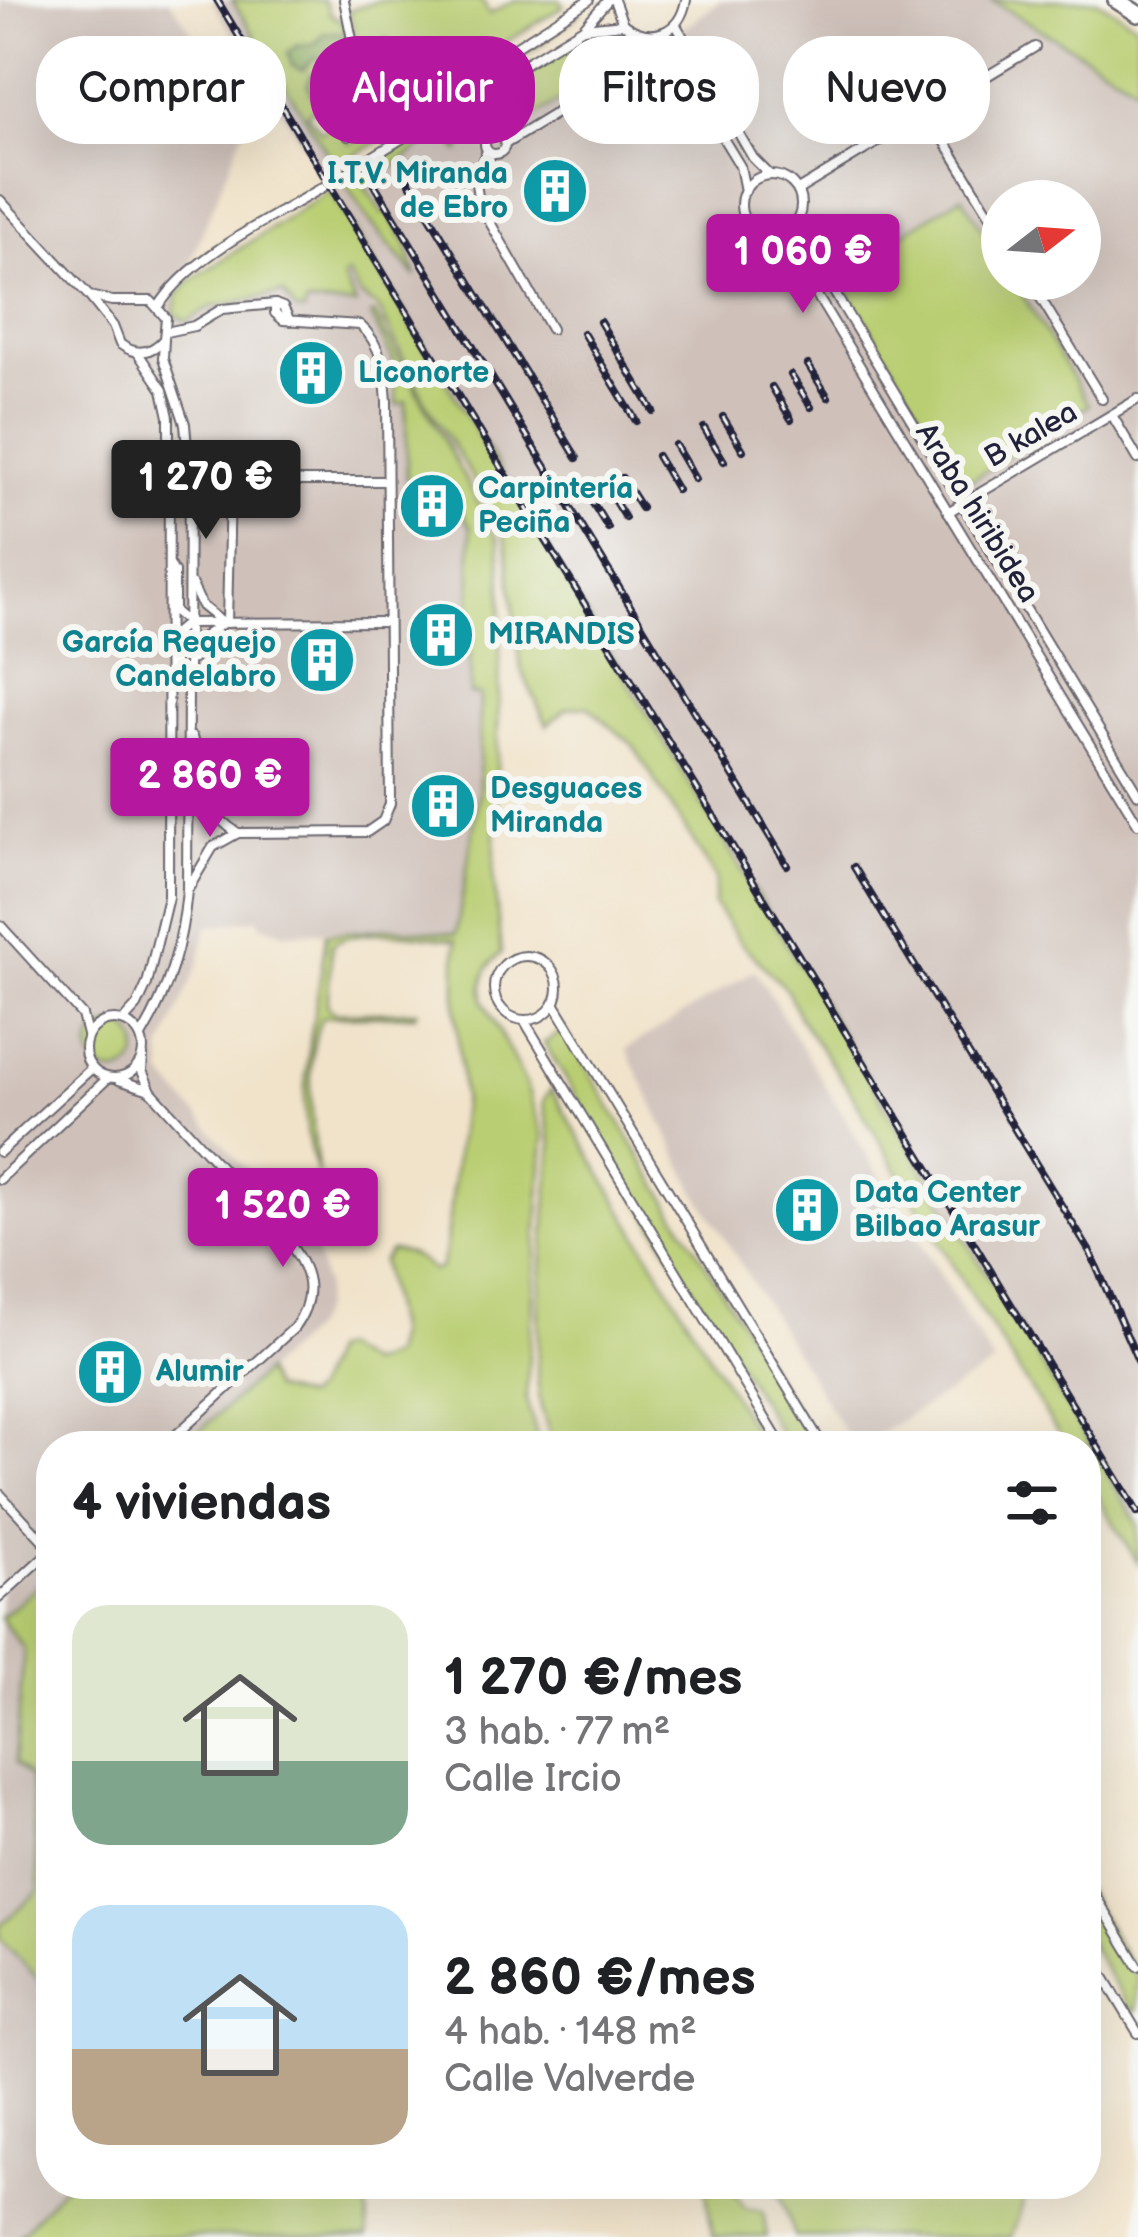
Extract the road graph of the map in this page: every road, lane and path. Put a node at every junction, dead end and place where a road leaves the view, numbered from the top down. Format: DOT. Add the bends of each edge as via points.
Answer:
graph roads {
  1 [pos="344,0"];
  2 [pos="589,0"];
  3 [pos="611,0"];
  4 [pos="686,0"];
  5 [pos="1116,0"];
  6 [pos="1138,14"];
  7 [pos="676,25"];
  8 [pos="625,26"];
  9 [pos="583,28"];
  10 [pos="351,36"];
  11 [pos="532,36"];
  12 [pos="628,36"];
  13 [pos="650,36"];
  14 [pos="1035,47"];
  15 [pos="990,74"];
  16 [pos="485,144"];
  17 [pos="503,144"];
  18 [pos="727,144"];
  19 [pos="874,144"];
  20 [pos="947,144"];
  21 [pos="487,154"];
  22 [pos="349,172"];
  23 [pos="770,175"];
  24 [pos="325,186"];
  25 [pos="745,190"];
  26 [pos="798,190"];
  27 [pos="0,200"];
  28 [pos="981,200"];
  29 [pos="798,219"];
  30 [pos="768,236"];
  31 [pos="89,296"];
  32 [pos="132,300"];
  33 [pos="1042,300"];
  34 [pos="159,306"];
  35 [pos="113,326"];
  36 [pos="551,329"];
  37 [pos="165,336"];
  38 [pos="138,353"];
  39 [pos="1102,399"];
  40 [pos="1138,399"];
  41 [pos="1112,416"];
  42 [pos="1138,459"];
  43 [pos="387,481"];
  44 [pos="962,503"];
  45 [pos="948,512"];
  46 [pos="168,563"];
  47 [pos="189,578"];
  48 [pos="188,622"];
  49 [pos="225,622"];
  50 [pos="388,622"];
  51 [pos="190,672"];
  52 [pos="169,686"];
  53 [pos="189,727"];
  54 [pos="1138,794"];
  55 [pos="1138,824"];
  56 [pos="238,833"];
  57 [pos="187,891"];
  58 [pos="0,925"];
  59 [pos="554,1003"];
  60 [pos="82,1015"];
  61 [pos="110,1020"];
  62 [pos="524,1020"];
  63 [pos="123,1021"];
  64 [pos="141,1036"];
  65 [pos="86,1042"];
  66 [pos="143,1057"];
  67 [pos="92,1068"];
  68 [pos="112,1079"];
  69 [pos="151,1090"];
  70 [pos="0,1152"];
  71 [pos="0,1179"];
  72 [pos="180,1431"];
  73 [pos="773,1431"];
  74 [pos="814,1431"];
  75 [pos="0,1495"];
  76 [pos="36,1534"];
  77 [pos="36,1564"];
  78 [pos="0,1597"];
  79 [pos="1101,1905"];
  80 [pos="1138,1966"];
  81 [pos="1101,1972"];
  82 [pos="1138,2033"];
  1 -- 10 [label="street"];
  2 -- 11 [label="street"];
  3 -- 8 [label="street"];
  3 -- 9 [label="street"];
  4 -- 7 [label="street"];
  5 -- 6 [label="highway"];
  7 -- 13 [label="street"];
  7 -- 23 [label="street"];
  8 -- 9 [label="street"];
  8 -- 12 [label="street"];
  8 -- 13 [label="street"];
  9 -- 22 [label="street"];
  14 -- 15 [label="street"];
  16 -- 21 [label="street"];
  17 -- 21 [label="street" via="499,154"];
  18 -- 25 [label="street"];
  19 -- 26 [label="street"];
  20 -- 28 [label="street"];
  21 -- 36 [label="street" via="475,177 479,202"];
  23 -- 25 [label="street"];
  23 -- 26 [label="street"];
  24 -- 34 [label="street" via="217,252"];
  25 -- 30 [label="street" via="746,222"];
  26 -- 29 [label="street"];
  27 -- 31 [label="street"];
  29 -- 30 [label="street"];
  29 -- 44 [label="street, Araba hiribidea" via="812,256"];
  30 -- 45 [label="street, Araba hiribidea" via="790,250"];
  31 -- 32 [label="street"];
  31 -- 35 [label="street"];
  32 -- 34 [label="street"];
  32 -- 35 [label="street"];
  33 -- 39 [label="street"];
  34 -- 37 [label="street"];
  35 -- 38 [label="street" via="120,344"];
  37 -- 38 [label="street"];
  37 -- 43 [label="street" via="222,309 274,304 290,321 352,323 371,335 386,381"];
  37 -- 47 [label="street" via="163,358 187,438"];
  38 -- 46 [label="street" via="168,405"];
  40 -- 41 [label="street, B kalea"];
  41 -- 42 [label="street"];
  41 -- 44 [label="street, B kalea"];
  43 -- 49 [label="street" via="232,484"];
  43 -- 50 [label="street"];
  44 -- 45 [label="street, B kalea"];
  44 -- 54 [label="street, Araba hiribidea"];
  45 -- 55 [label="street, Araba hiribidea"];
  46 -- 48 [label="street" via="174,611"];
  46 -- 52 [label="street"];
  47 -- 48 [label="street"];
  47 -- 49 [label="street" via="202,606"];
  48 -- 49 [label="street"];
  48 -- 51 [label="street"];
  48 -- 52 [label="street" via="174,634"];
  49 -- 50 [label="street"];
  49 -- 51 [label="street" via="196,645"];
  50 -- 56 [label="street" via="390,804 382,821 347,834"];
  51 -- 53 [label="street"];
  52 -- 63 [label="street" via="168,897 154,964"];
  53 -- 56 [label="street" via="208,806"];
  53 -- 57 [label="street"];
  56 -- 57 [label="street" via="213,847"];
  57 -- 64 [label="street" via="179,950"];
  58 -- 60 [label="street"];
  59 -- 62 [label="street"];
  59 -- 62 [label="street" via="557,983 548,965 530,956 510,961 497,976 495,996 506,1013"];
  59 -- 74 [label="street"];
  60 -- 61 [label="street"];
  60 -- 65 [label="street"];
  61 -- 63 [label="street"];
  61 -- 65 [label="street"];
  62 -- 73 [label="street"];
  63 -- 64 [label="street"];
  64 -- 66 [label="street"];
  65 -- 67 [label="street"];
  66 -- 68 [label="street" via="133,1072"];
  66 -- 69 [label="street"];
  67 -- 68 [label="street"];
  67 -- 70 [label="street"];
  68 -- 69 [label="street"];
  68 -- 71 [label="street"];
  69 -- 72 [label="street" via="286,1239 310,1285 293,1328"];
  75 -- 76 [label="street"];
  77 -- 78 [label="street"];
  79 -- 80 [label="street"];
  81 -- 82 [label="street"];
}
